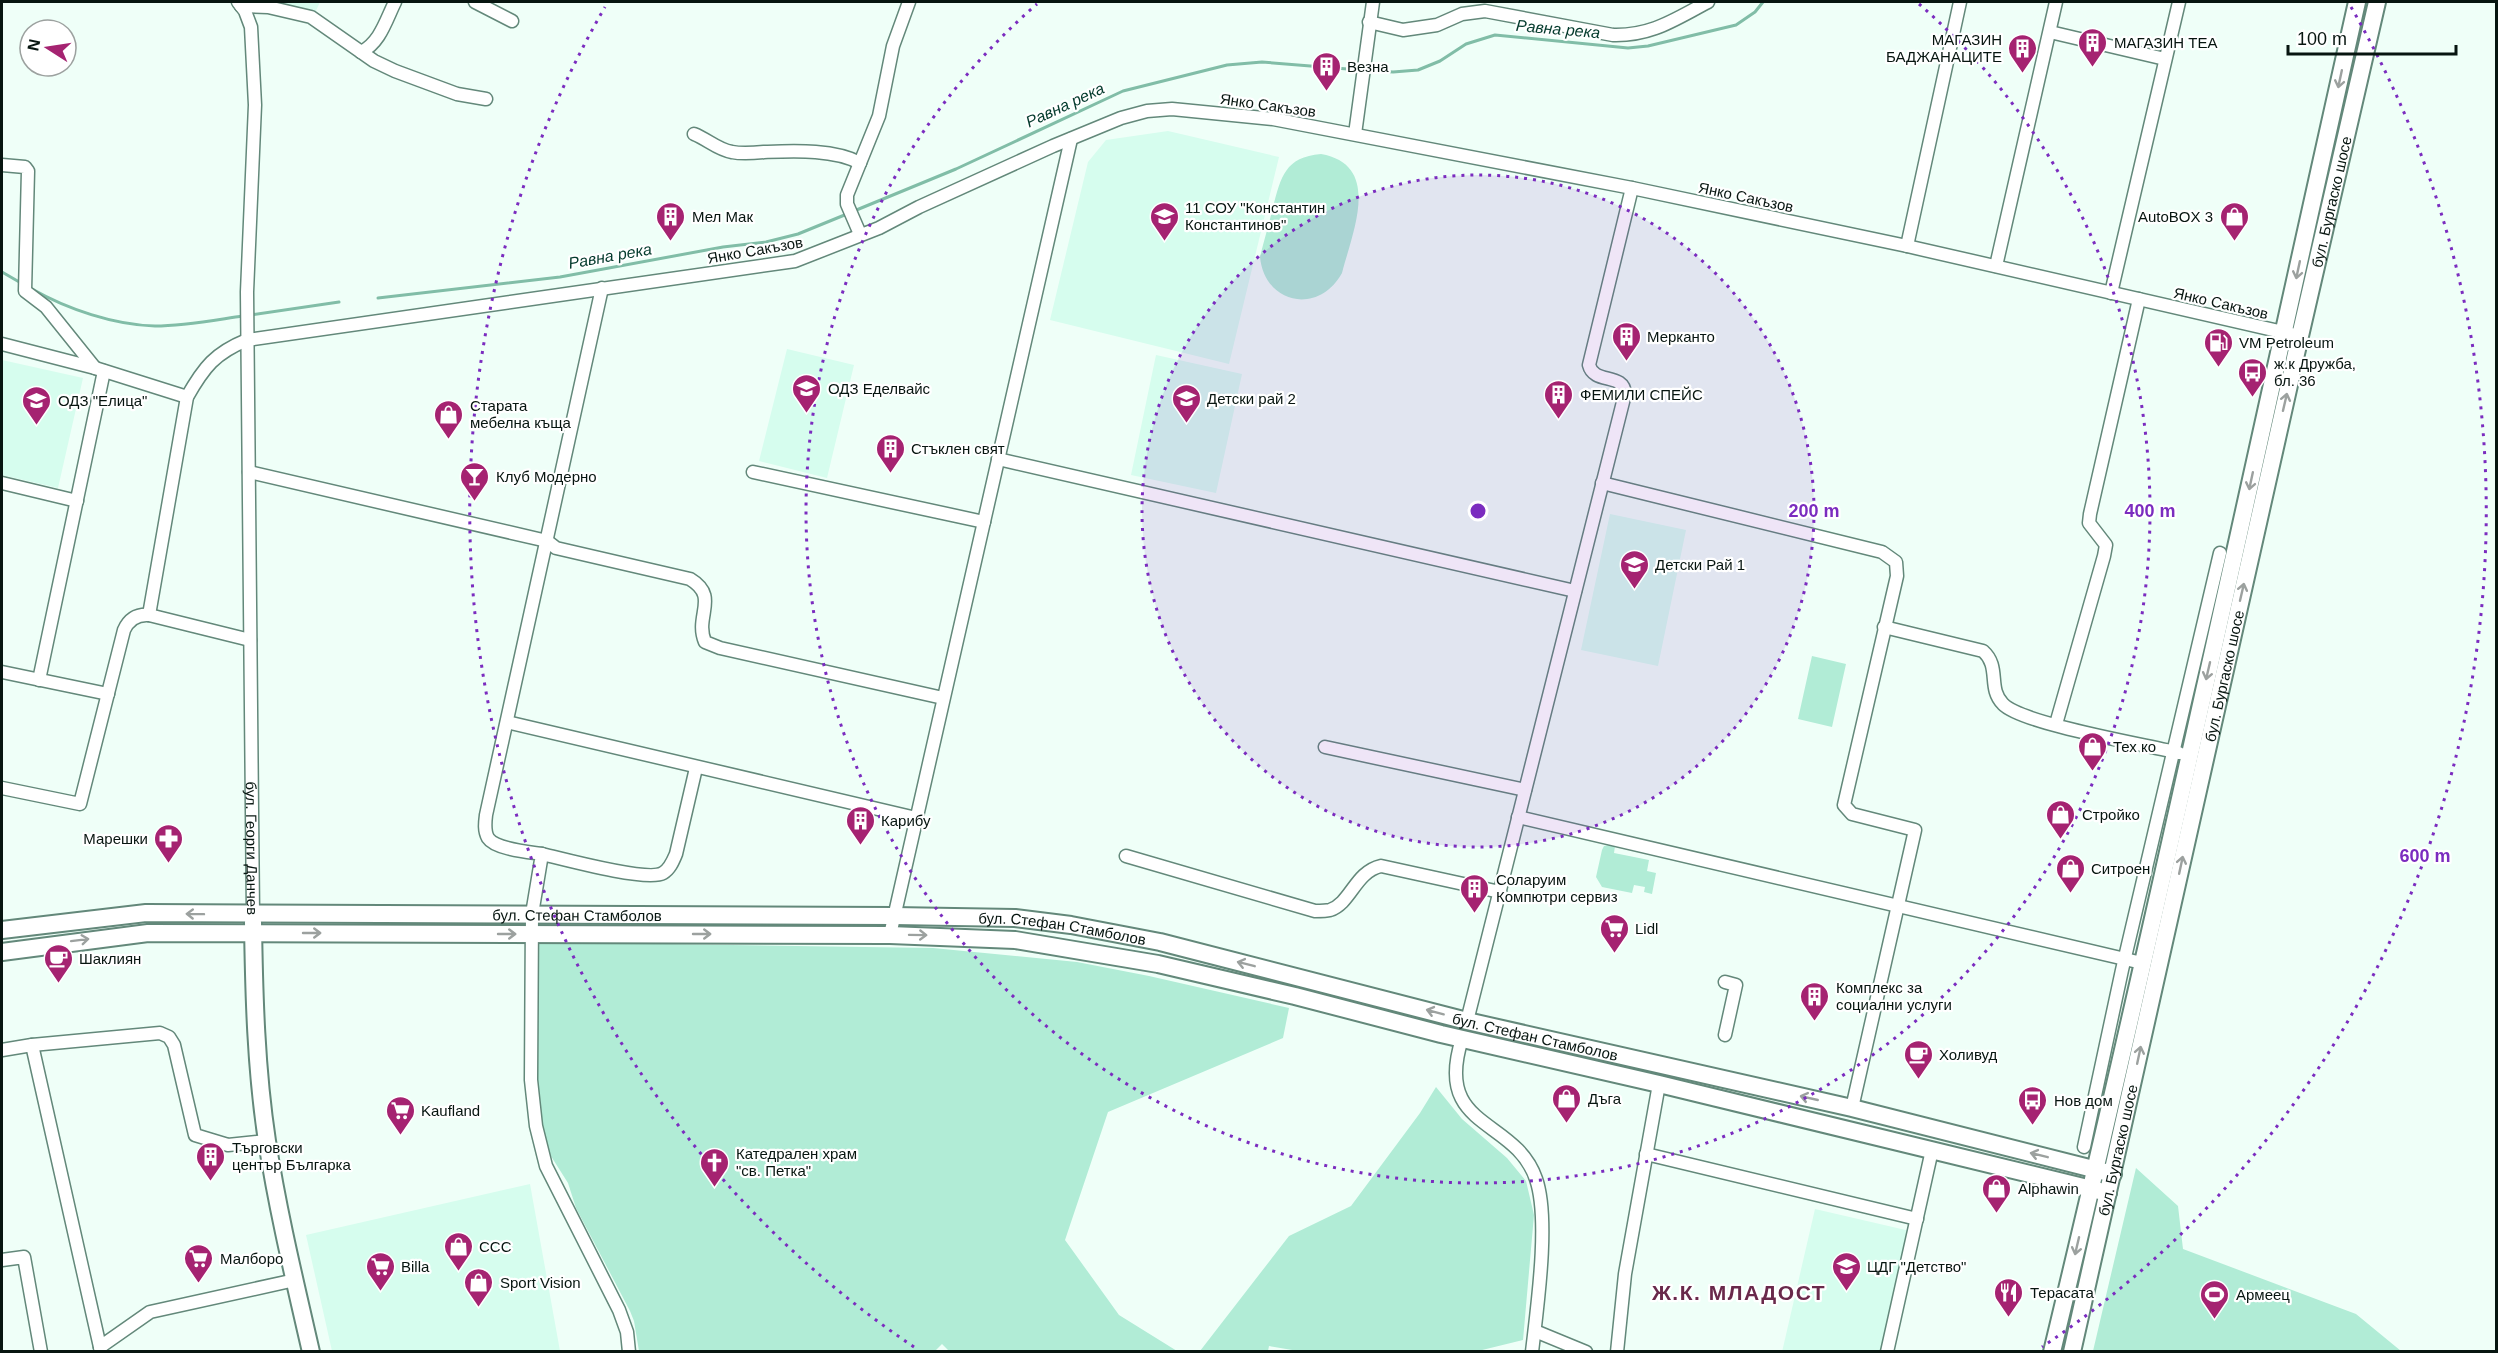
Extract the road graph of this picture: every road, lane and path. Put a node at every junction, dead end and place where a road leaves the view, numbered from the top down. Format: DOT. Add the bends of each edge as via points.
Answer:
graph roads {
  1 [pos="395,2"];
  2 [pos="475,2"];
  3 [pos="909,2"];
  4 [pos="1373,2"];
  5 [pos="1708,2"];
  6 [pos="1960,2"];
  7 [pos="2056,2"];
  8 [pos="2179,2"];
  9 [pos="2357,2"];
  10 [pos="2378,2"];
  11 [pos="240,4"];
  12 [pos="512,21"];
  13 [pos="1370,22"];
  14 [pos="2050,32"];
  15 [pos="361,52"];
  16 [pos="2165,59"];
  17 [pos="486,99"];
  18 [pos="694,134"];
  19 [pos="1356,134"];
  20 [pos="1071,139"];
  21 [pos="860,163"];
  22 [pos="2,165"];
  23 [pos="1632,188"];
  24 [pos="858,229"];
  25 [pos="1907,246"];
  26 [pos="1996,266"];
  27 [pos="602,288"];
  28 [pos="2111,293"];
  29 [pos="2139,299"];
  30 [pos="2292,334"];
  31 [pos="247,340"];
  32 [pos="2,344"];
  33 [pos="99,370"];
  34 [pos="187,397"];
  35 [pos="998,459"];
  36 [pos="249,472"];
  37 [pos="753,472"];
  38 [pos="2,483"];
  39 [pos="1602,483"];
  40 [pos="76,501"];
  41 [pos="984,522"];
  42 [pos="547,542"];
  43 [pos="2220,553"];
  44 [pos="1575,591"];
  45 [pos="148,615"];
  46 [pos="1884,627"];
  47 [pos="250,640"];
  48 [pos="2,672"];
  49 [pos="39,680"];
  50 [pos="108,694"];
  51 [pos="944,698"];
  52 [pos="507,722"];
  53 [pos="2056,724"];
  54 [pos="1325,747"];
  55 [pos="2181,753"];
  56 [pos="696,768"];
  57 [pos="2,788"];
  58 [pos="1525,790"];
  59 [pos="1518,817"];
  60 [pos="916,818"];
  61 [pos="542,855"];
  62 [pos="1126,856"];
  63 [pos="1500,892"];
  64 [pos="1897,907"];
  65 [pos="532,914"];
  66 [pos="253,915"];
  67 [pos="894,916"];
  68 [pos="2,930"];
  69 [pos="253,933"];
  70 [pos="532,934"];
  71 [pos="890,935"];
  72 [pos="2,952"];
  73 [pos="2125,960"];
  74 [pos="2142,963"];
  75 [pos="1725,982"];
  76 [pos="1467,1021"];
  77 [pos="1725,1035"];
  78 [pos="1462,1039"];
  79 [pos="32,1045"];
  80 [pos="2,1050"];
  81 [pos="1659,1084"];
  82 [pos="1852,1108"];
  83 [pos="267,1141"];
  84 [pos="2084,1147"];
  85 [pos="1932,1150"];
  86 [pos="1646,1154"];
  87 [pos="2096,1170"];
  88 [pos="2113,1174"];
  89 [pos="2091,1189"];
  90 [pos="2108,1193"];
  91 [pos="1917,1219"];
  92 [pos="2,1260"];
  93 [pos="295,1280"];
  94 [pos="1534,1331"];
  95 [pos="101,1349"];
  96 [pos="41,1352"];
  97 [pos="311,1352"];
  98 [pos="629,1352"];
  99 [pos="1532,1352"];
  100 [pos="1586,1352"];
  101 [pos="1617,1352"];
  102 [pos="1887,1352"];
  103 [pos="2052,1352"];
  104 [pos="2072,1352"];
  1 -- 15 [label="street" via="377,39"];
  2 -- 12 [label="street"];
  3 -- 21 [label="street" via="893,46 879,116"];
  4 -- 13 [label="street"];
  5 -- 13 [label="street" via="1658,28 1630,35 1485,11 1403,30"];
  6 -- 25 [label="street"];
  7 -- 14 [label="street"];
  8 -- 16 [label="street"];
  9 -- 30 [label="main road, бул. Бургаско шосе, one-way"];
  10 -- 30 [label="main road, бул. Бургаско шосе"];
  11 -- 15 [label="street" via="311,17"];
  11 -- 31 [label="street, бул. Георги Данчев" via="251,27 255,105"];
  13 -- 19 [label="street"];
  14 -- 16 [label="street"];
  14 -- 26 [label="street"];
  15 -- 17 [label="street" via="395,71 446,90"];
  16 -- 28 [label="street"];
  18 -- 21 [label="street" via="734,153 832,155"];
  19 -- 20 [label="street, Янко Сакъзов" via="1273,118 1172,110 1121,118"];
  19 -- 23 [label="street, Янко Сакъзов"];
  20 -- 24 [label="street, Янко Сакъзов" via="879,228"];
  20 -- 35 [label="street"];
  21 -- 24 [label="street" via="847,195"];
  22 -- 33 [label="street" via="25,167 28,171 25,291 46,307"];
  23 -- 25 [label="street, Янко Сакъзов"];
  23 -- 39 [label="street" via="1589,365 1593,374 1620,382 1625,391"];
  24 -- 27 [label="street, Янко Сакъзов" via="835,247 795,261"];
  25 -- 26 [label="street, Янко Сакъзов"];
  26 -- 28 [label="street, Янко Сакъзов"];
  27 -- 31 [label="street, Янко Сакъзов"];
  27 -- 42 [label="street"];
  28 -- 29 [label="street, Янко Сакъзов"];
  29 -- 30 [label="street, Янко Сакъзов"];
  29 -- 53 [label="street" via="2090,514 2090,523 2106,546"];
  30 -- 55 [label="main road, бул. Бургаско шосе, one-way"];
  88 -- 30 [label="main road, бул. Бургаско шосе, one-way"];
  31 -- 34 [label="street, Янко Сакъзов" via="226,348 212,360"];
  31 -- 36 [label="street, бул. Георги Данчев"];
  32 -- 33 [label="street"];
  33 -- 34 [label="street"];
  33 -- 40 [label="street"];
  34 -- 45 [label="street, Янко Сакъзов"];
  35 -- 41 [label="street"];
  35 -- 44 [label="street"];
  36 -- 42 [label="street"];
  36 -- 47 [label="street, бул. Георги Данчев"];
  37 -- 41 [label="street"];
  38 -- 40 [label="street"];
  39 -- 44 [label="street"];
  39 -- 46 [label="street" via="1887,554 1896,562 1898,571"];
  40 -- 49 [label="street"];
  41 -- 51 [label="street"];
  42 -- 51 [label="street" via="556,548 698,584 706,598 701,631 705,642"];
  42 -- 52 [label="street"];
  43 -- 55 [label="street"];
  44 -- 58 [label="street"];
  45 -- 47 [label="street"];
  45 -- 50 [label="street" via="137,616 127,624"];
  46 -- 53 [label="street" via="1983,651 1992,659 1998,698 2005,707"];
  46 -- 64 [label="street" via="1844,801 1852,814 1916,830"];
  47 -- 66 [label="street, бул. Георги Данчев"];
  48 -- 49 [label="street"];
  49 -- 50 [label="street"];
  50 -- 57 [label="street" via="80,804"];
  51 -- 60 [label="street"];
  52 -- 56 [label="street"];
  52 -- 61 [label="street" via="485,829 496,845"];
  53 -- 55 [label="street"];
  54 -- 58 [label="street"];
  55 -- 73 [label="street"];
  55 -- 74 [label="main road, бул. Бургаско шосе"];
  56 -- 60 [label="street"];
  56 -- 61 [label="street" via="676,854 663,873 644,876"];
  58 -- 59 [label="street"];
  59 -- 63 [label="street"];
  59 -- 64 [label="street"];
  60 -- 67 [label="street"];
  61 -- 65 [label="street"];
  62 -- 63 [label="street" via="1315,911 1331,910 1369,869 1381,866"];
  63 -- 76 [label="street"];
  64 -- 73 [label="street"];
  64 -- 82 [label="street"];
  65 -- 66 [label="main road, бул. Стефан Стамболов"];
  65 -- 67 [label="main road, бул. Стефан Стамболов"];
  65 -- 70 [label="street"];
  66 -- 68 [label="main road, бул. Стефан Стамболов, one-way" via="146,914"];
  66 -- 69 [label="main road, бул. Георги Данчев"];
  67 -- 71 [label="street"];
  76 -- 67 [label="main road, бул. Стефан Стамболов, one-way" via="1160,942 1071,924 1015,918"];
  69 -- 70 [label="main road, бул. Стефан Стамболов, one-way"];
  72 -- 69 [label="main road, бул. Стефан Стамболов, one-way" via="148,933"];
  69 -- 83 [label="main road, бул. Георги Данчев" via="258,1057"];
  70 -- 71 [label="main road, бул. Стефан Стамболов, one-way"];
  70 -- 98 [label="street" via="531,1095 542,1156 619,1310"];
  71 -- 78 [label="main road, бул. Стефан Стамболов, one-way" via="1015,940 1158,964"];
  73 -- 74 [label="street"];
  73 -- 84 [label="street"];
  74 -- 87 [label="main road, бул. Бургаско шосе"];
  75 -- 77 [label="street" via="1736,985"];
  76 -- 78 [label="main road"];
  82 -- 76 [label="main road, бул. Стефан Стамболов, one-way"];
  78 -- 81 [label="main road, бул. Стефан Стамболов"];
  78 -- 94 [label="street" via="1454,1074 1458,1094 1470,1112 1530,1162 1537,1180 1542,1236"];
  79 -- 80 [label="street"];
  79 -- 83 [label="street" via="160,1034 169,1037 195,1135 228,1145"];
  79 -- 95 [label="street"];
  81 -- 85 [label="main road, бул. Стефан Стамболов"];
  81 -- 86 [label="street"];
  87 -- 82 [label="main road, бул. Стефан Стамболов, one-way"];
  83 -- 93 [label="main road, бул. Георги Данчев"];
  85 -- 89 [label="main road, бул. Стефан Стамболов"];
  85 -- 91 [label="street"];
  86 -- 91 [label="street"];
  86 -- 101 [label="street" via="1625,1274"];
  87 -- 88 [label="main road, бул. Стефан Стамболов"];
  87 -- 89 [label="main road, бул. Бургаско шосе"];
  88 -- 90 [label="main road, бул. Бургаско шосе"];
  89 -- 90 [label="main road, бул. Стефан Стамболов"];
  89 -- 103 [label="main road, бул. Бургаско шосе, one-way"];
  90 -- 104 [label="main road, бул. Бургаско шосе"];
  91 -- 102 [label="street"];
  92 -- 96 [label="street" via="24,1257"];
  93 -- 95 [label="street" via="150,1312"];
  93 -- 97 [label="main road, бул. Георги Данчев"];
  94 -- 99 [label="street"];
  94 -- 100 [label="street"];
}
